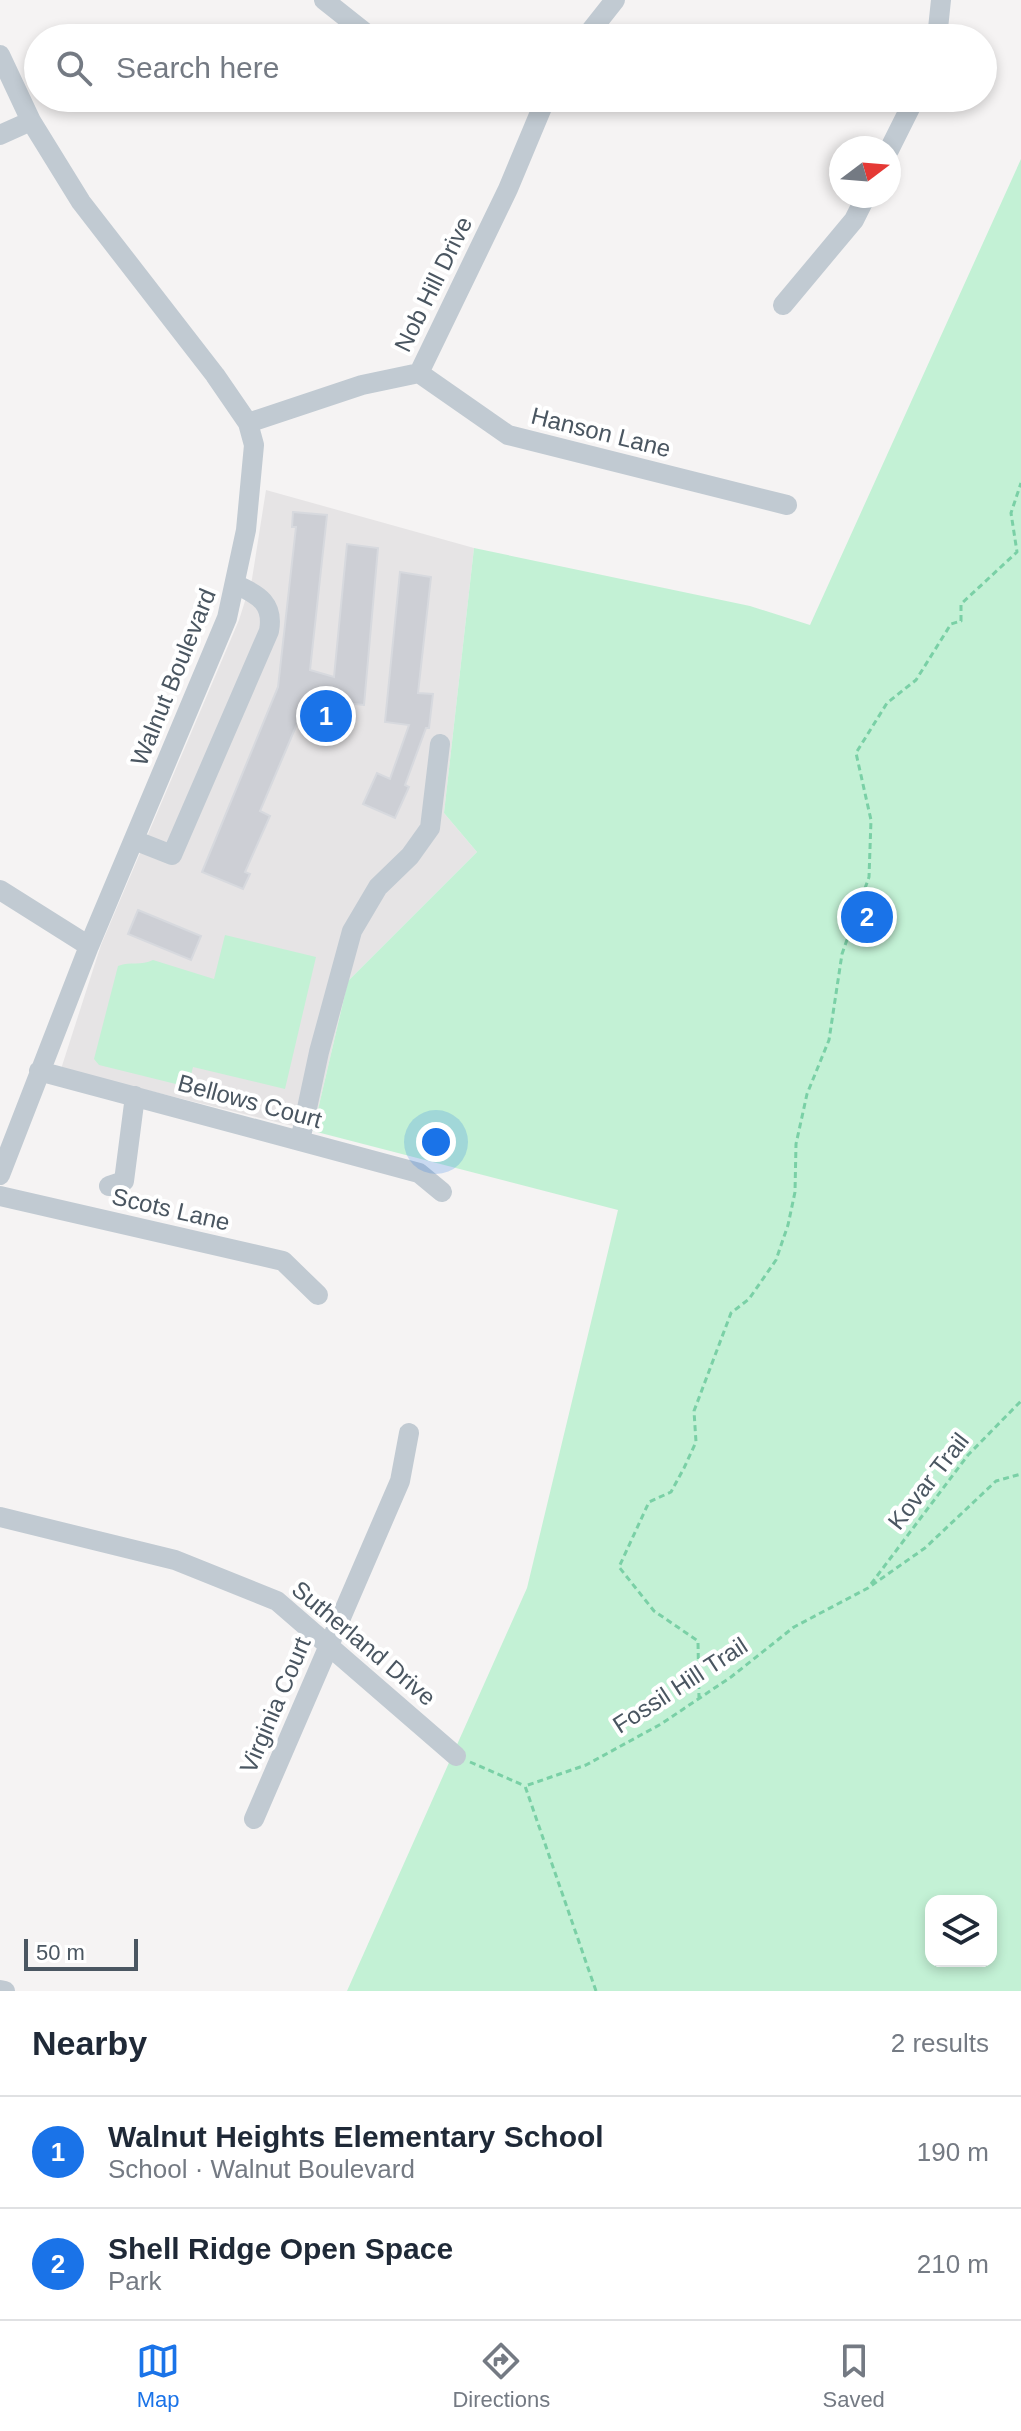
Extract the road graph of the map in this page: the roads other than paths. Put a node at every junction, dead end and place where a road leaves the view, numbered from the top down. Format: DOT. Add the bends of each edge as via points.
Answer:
graph roads {
  1 [pos="324,0"];
  2 [pos="615,0"];
  3 [pos="941,0"];
  4 [pos="354,24"];
  5 [pos="596,24"];
  6 [pos="938,24"];
  7 [pos="0,55"];
  8 [pos="24,106"];
  9 [pos="27,112"];
  10 [pos="540,112"];
  11 [pos="908,112"];
  12 [pos="31,121"];
  13 [pos="0,135"];
  14 [pos="896,136"];
  15 [pos="860,208"];
  16 [pos="783,305"];
  17 [pos="419,373"];
  18 [pos="248,423"];
  19 [pos="787,505"];
  20 [pos="237,585"];
  21 [pos="440,744"];
  22 [pos="134,840"];
  23 [pos="0,890"];
  24 [pos="89,946"];
  25 [pos="39,1071"];
  26 [pos="135,1096"];
  27 [pos="300,1141"];
  28 [pos="0,1175"];
  29 [pos="109,1186"];
  30 [pos="442,1192"];
  31 [pos="0,1196"];
  32 [pos="318,1295"];
  33 [pos="409,1433"];
  34 [pos="0,1517"];
  35 [pos="329,1645"];
  36 [pos="456,1756"];
  37 [pos="254,1819"];
  1 -- 4 [label="street"];
  2 -- 5 [label="street"];
  3 -- 6 [label="street"];
  7 -- 8 [label="street, Walnut Boulevard"];
  9 -- 12 [label="street, Walnut Boulevard"];
  10 -- 17 [label="street, Nob Hill Drive"];
  11 -- 14 [label="street"];
  12 -- 13 [label="street"];
  12 -- 18 [label="street, Walnut Boulevard" via="81,202"];
  15 -- 16 [label="street"];
  17 -- 18 [label="street, Nob Hill Drive" via="362,385"];
  17 -- 19 [label="street, Hanson Lane" via="508,435"];
  18 -- 20 [label="street, Walnut Boulevard" via="254,469"];
  20 -- 22 [label="street, Walnut Boulevard"];
  20 -- 22 [label="street" via="266,604 269,631 172,855"];
  21 -- 27 [label="street" via="430,828 378,887 352,931"];
  22 -- 24 [label="street, Walnut Boulevard"];
  23 -- 24 [label="street"];
  24 -- 25 [label="street, Walnut Boulevard"];
  25 -- 26 [label="street, Bellows Court"];
  25 -- 28 [label="street, Walnut Boulevard"];
  26 -- 27 [label="street, Bellows Court"];
  26 -- 29 [label="street" via="124,1181"];
  27 -- 30 [label="street, Bellows Court" via="419,1173"];
  31 -- 32 [label="street, Scots Lane" via="283,1261"];
  33 -- 35 [label="street, Virginia Court" via="400,1481"];
  34 -- 35 [label="street, Sutherland Drive" via="175,1560 277,1601"];
  35 -- 36 [label="street, Sutherland Drive"];
  35 -- 37 [label="street, Virginia Court"];
}
